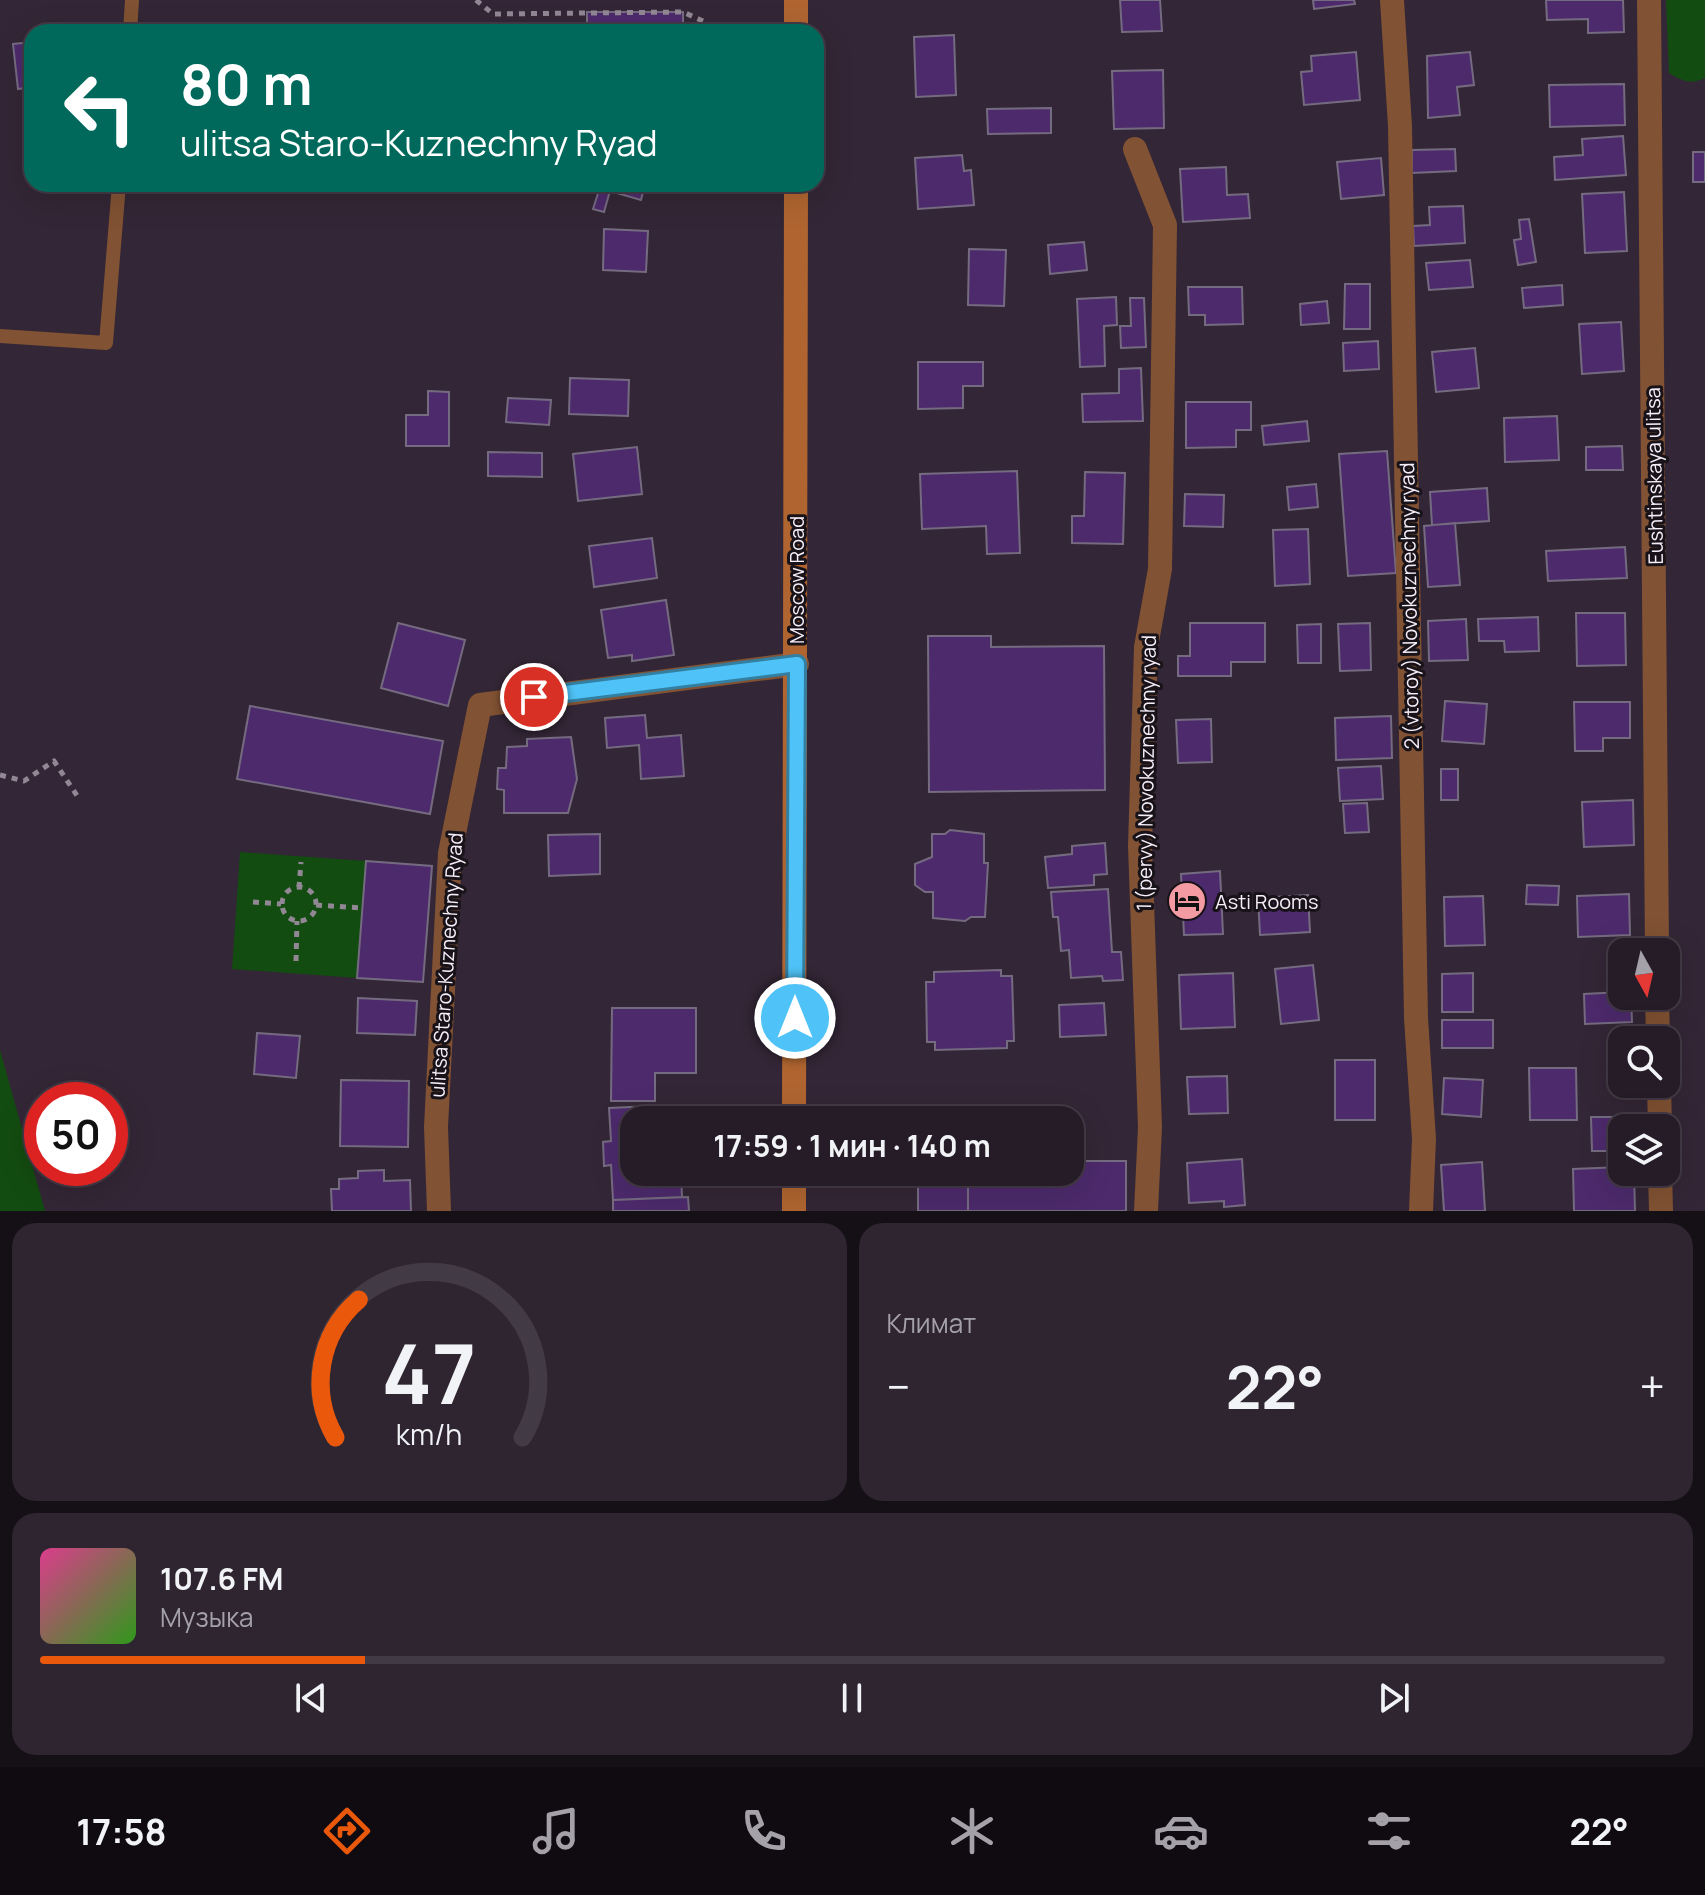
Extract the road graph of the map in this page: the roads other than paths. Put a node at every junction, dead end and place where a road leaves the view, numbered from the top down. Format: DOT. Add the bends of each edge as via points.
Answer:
graph roads {
  1 [pos="132,0"];
  2 [pos="796,0"];
  3 [pos="1392,0"];
  4 [pos="1649,0"];
  5 [pos="130,24"];
  6 [pos="796,24"];
  7 [pos="1135,149"];
  8 [pos="118,192"];
  9 [pos="796,192"];
  10 [pos="0,336"];
  11 [pos="797,664"];
  12 [pos="1657,938"];
  13 [pos="794,1106"];
  14 [pos="794,1186"];
  15 [pos="1660,1186"];
  16 [pos="439,1211"];
  17 [pos="794,1211"];
  18 [pos="1146,1211"];
  19 [pos="1421,1211"];
  20 [pos="1661,1211"];
  1 -- 5 [label="lane"];
  2 -- 6 [label="main road"];
  3 -- 19 [label="street, 2 (vtoroy) Novokuznechny ryad" via="1400,142 1416,1018 1424,1139"];
  4 -- 12 [label="street, Eushtinskaya ulitsa"];
  7 -- 18 [label="street, 1 (pervy) Novokuznechny ryad" via="1165,225 1160,569 1146,647 1140,846 1150,1127"];
  8 -- 10 [label="lane" via="106,343"];
  9 -- 11 [label="main road, Moscow Road"];
  11 -- 13 [label="main road, Moscow Road"];
  11 -- 16 [label="street, ulitsa Staro-Kuznechny Ryad" via="480,705 450,853 436,1127"];
  14 -- 17 [label="main road"];
  15 -- 20 [label="street"];
}
